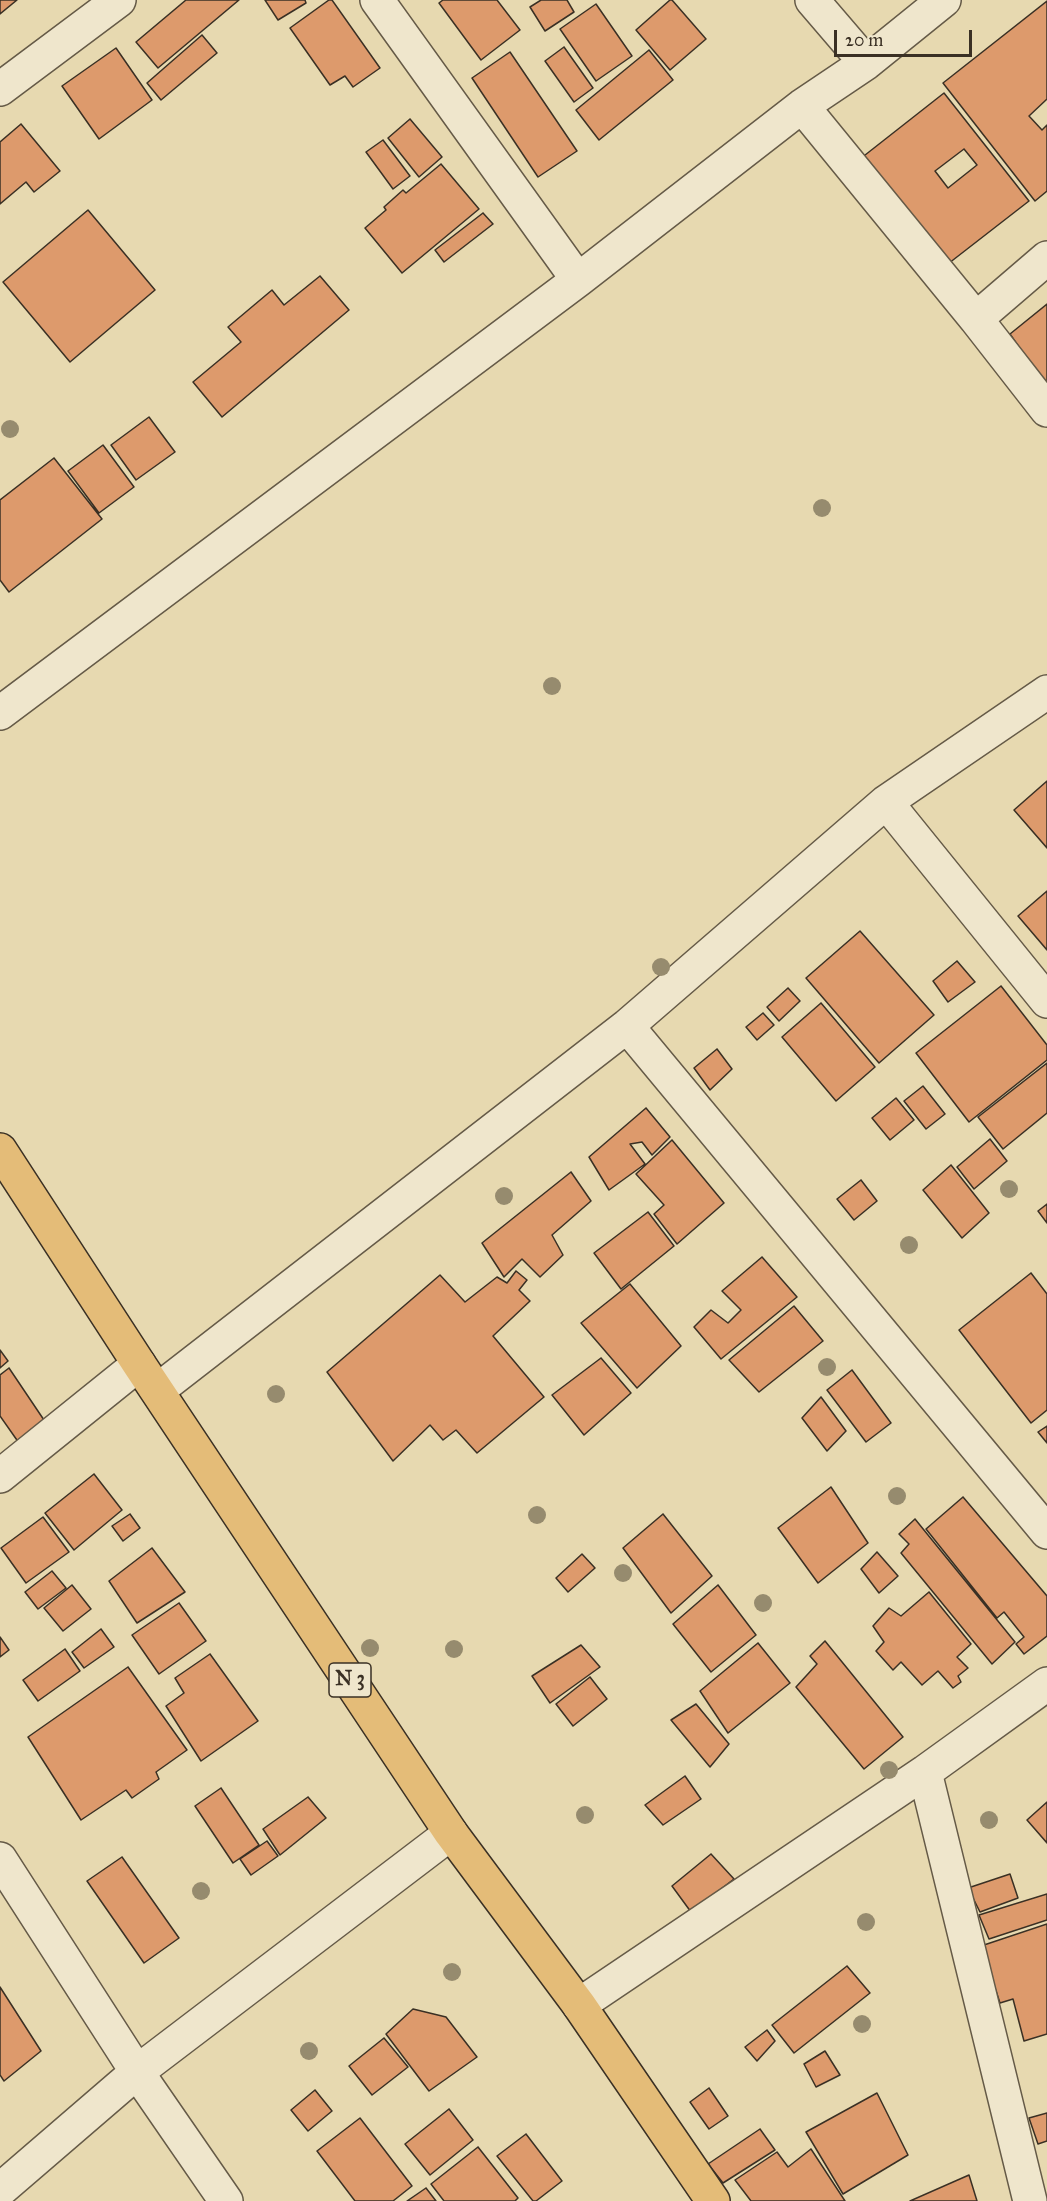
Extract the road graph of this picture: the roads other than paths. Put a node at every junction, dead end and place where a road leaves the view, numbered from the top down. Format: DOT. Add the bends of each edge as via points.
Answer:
graph roads {
  1 [pos="119,0"];
  2 [pos="377,0"];
  3 [pos="812,0"];
  4 [pos="944,0"];
  5 [pos="866,63"];
  6 [pos="0,89"];
  7 [pos="802,106"];
  8 [pos="1047,258"];
  9 [pos="578,280"];
  10 [pos="976,319"];
  11 [pos="1047,410"];
  12 [pos="1047,692"];
  13 [pos="0,713"];
  14 [pos="886,802"];
  15 [pos="1047,1001"];
  16 [pos="627,1026"];
  17 [pos="0,1150"];
  18 [pos="139,1364"];
  19 [pos="158,1390"];
  20 [pos="0,1476"];
  21 [pos="1047,1532"];
  22 [pos="1047,1684"];
  23 [pos="925,1772"];
  24 [pos="451,1833"];
  25 [pos="0,1859"];
  26 [pos="579,2005"];
  27 [pos="137,2072"];
  28 [pos="0,2190"];
  29 [pos="226,2201"];
  30 [pos="713,2201"];
  31 [pos="1030,2201"];
  1 -- 6 [label="street"];
  2 -- 9 [label="street"];
  3 -- 5 [label="street"];
  4 -- 5 [label="street"];
  5 -- 7 [label="street"];
  7 -- 9 [label="street"];
  7 -- 10 [label="street"];
  8 -- 10 [label="street"];
  9 -- 13 [label="street"];
  10 -- 11 [label="street"];
  12 -- 14 [label="street"];
  14 -- 15 [label="street"];
  14 -- 16 [label="street"];
  16 -- 19 [label="street"];
  16 -- 21 [label="street"];
  17 -- 18 [label="main road, N 3"];
  18 -- 19 [label="main road, N 3"];
  18 -- 20 [label="street"];
  19 -- 24 [label="main road, N 3"];
  22 -- 23 [label="street"];
  23 -- 26 [label="street"];
  23 -- 31 [label="street"];
  24 -- 26 [label="main road, N 3"];
  24 -- 27 [label="street"];
  25 -- 27 [label="street"];
  26 -- 30 [label="main road, N 3"];
  27 -- 28 [label="street"];
  27 -- 29 [label="street"];
}
